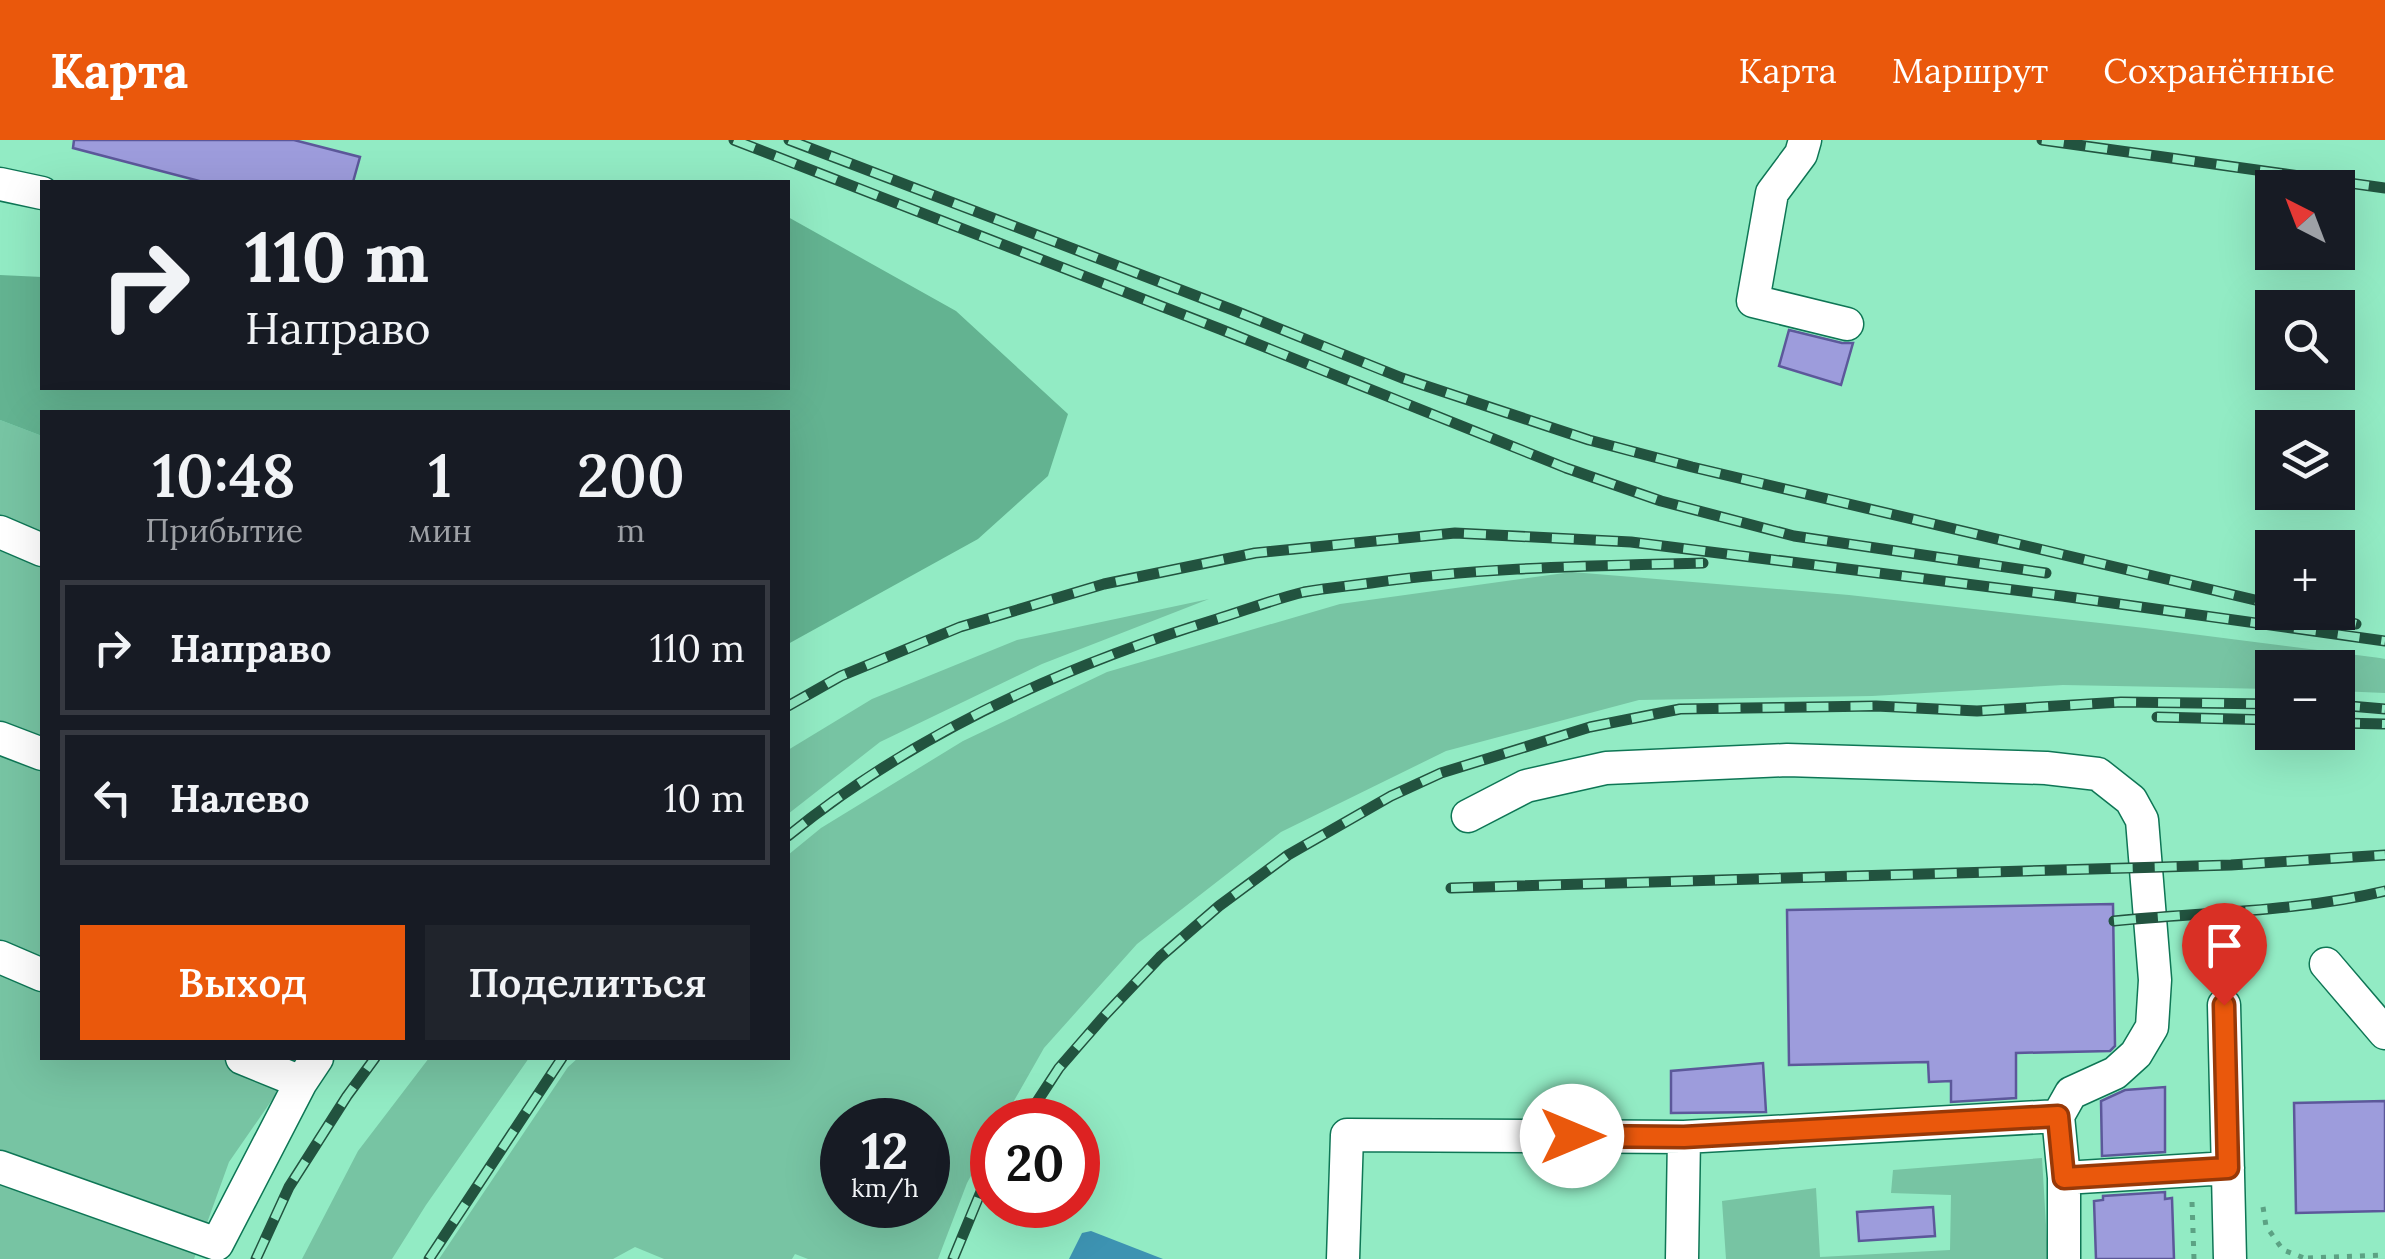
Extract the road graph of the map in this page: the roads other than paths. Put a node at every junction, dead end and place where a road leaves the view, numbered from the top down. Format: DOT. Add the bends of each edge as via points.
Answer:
graph roads {
  1 [pos="1805,140"];
  2 [pos="0,184"];
  3 [pos="40,193"];
  4 [pos="1847,324"];
  5 [pos="0,532"];
  6 [pos="40,549"];
  7 [pos="0,738"];
  8 [pos="40,753"];
  9 [pos="1468,816"];
  10 [pos="0,957"];
  11 [pos="2326,964"];
  12 [pos="40,973"];
  13 [pos="2224,1005"];
  14 [pos="2385,1033"];
  15 [pos="253,1060"];
  16 [pos="309,1070"];
  17 [pos="2058,1116"];
  18 [pos="1684,1137"];
  19 [pos="0,1168"];
  20 [pos="2228,1168"];
  21 [pos="2064,1178"];
  22 [pos="214,1251"];
  23 [pos="1343,1259"];
  24 [pos="1682,1259"];
  25 [pos="2064,1259"];
  26 [pos="2230,1259"];
  1 -- 4 [label="lane" via="1772,194 1752,301"];
  2 -- 3 [label="lane"];
  5 -- 6 [label="lane"];
  7 -- 8 [label="lane"];
  9 -- 17 [label="lane" via="1526,786 1606,768 1787,760 2098,774 2131,800 2142,820 2155,980 2152,1026 2136,1054 2071,1092"];
  10 -- 12 [label="lane"];
  11 -- 14 [label="lane"];
  13 -- 20 [label="lane"];
  15 -- 16 [label="lane"];
  16 -- 22 [label="lane"];
  17 -- 18 [label="lane"];
  17 -- 21 [label="lane"];
  18 -- 23 [label="lane" via="1347,1134"];
  18 -- 24 [label="lane"];
  19 -- 22 [label="lane"];
  20 -- 21 [label="lane"];
  20 -- 26 [label="lane"];
  21 -- 25 [label="lane"];
}
